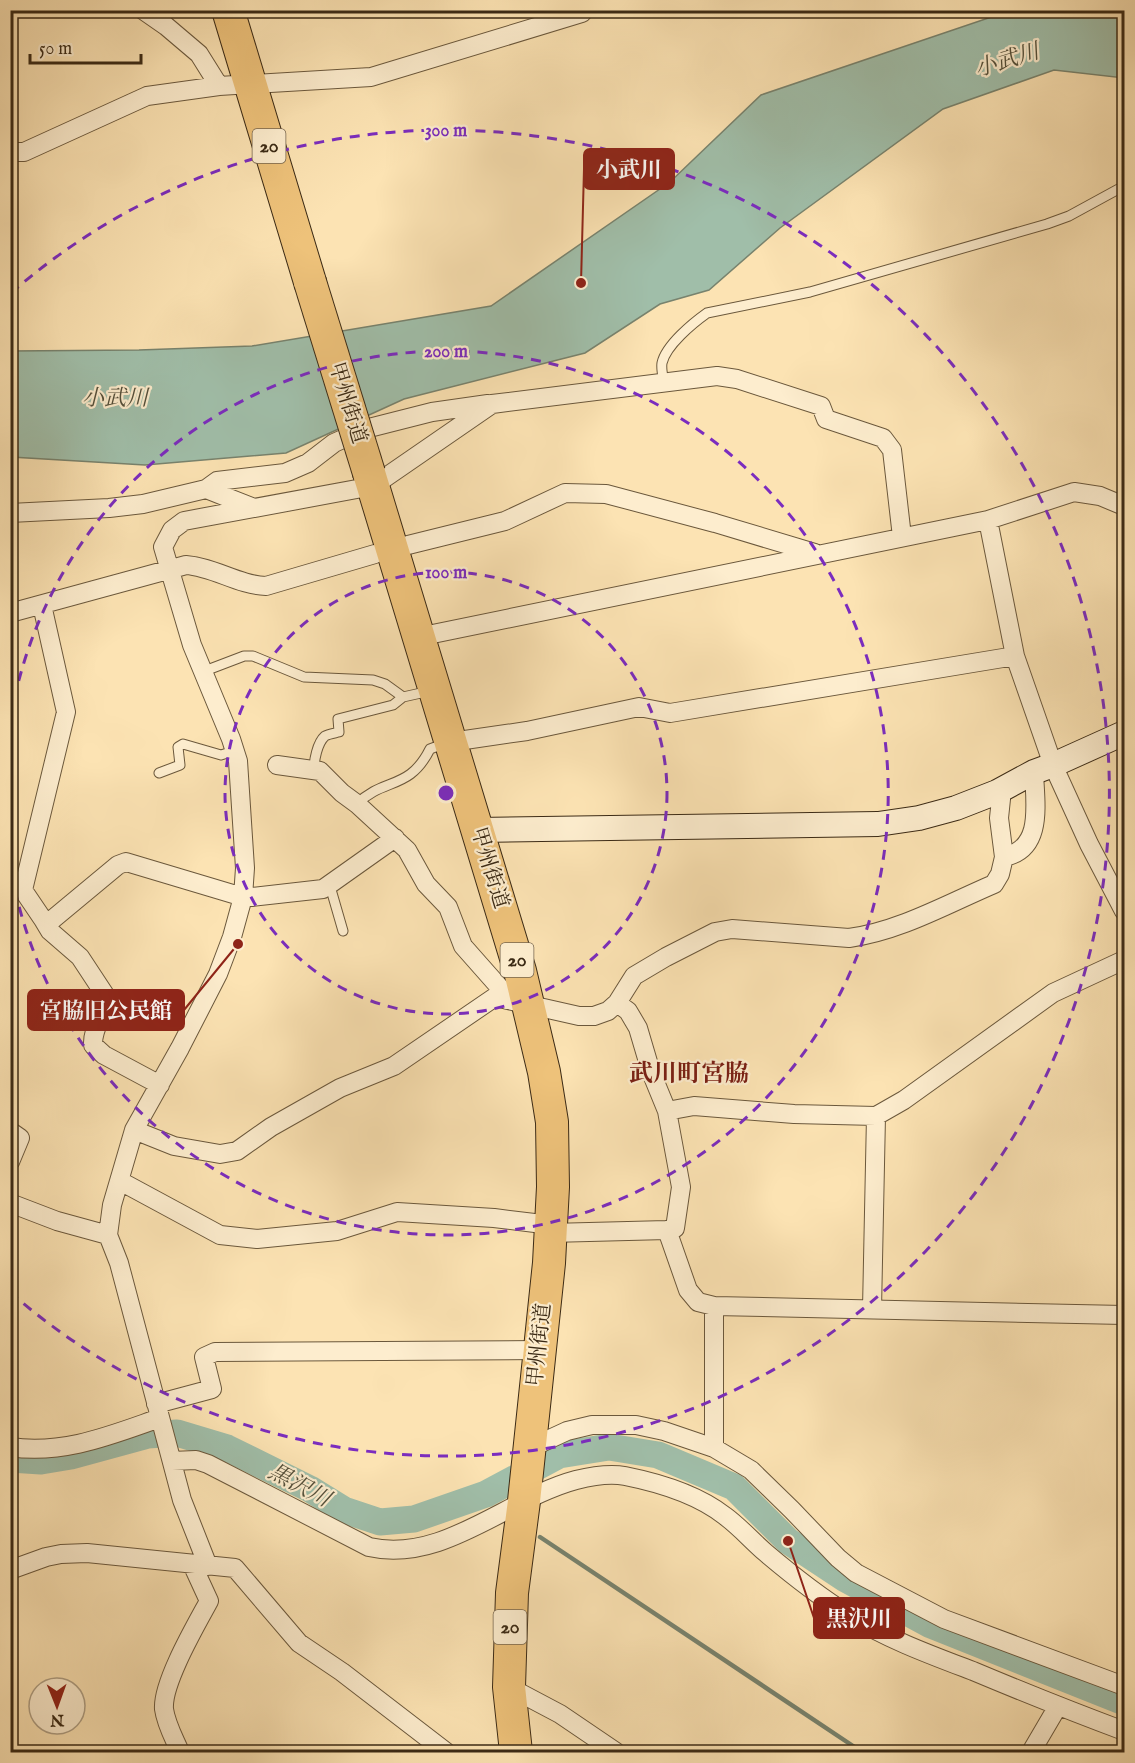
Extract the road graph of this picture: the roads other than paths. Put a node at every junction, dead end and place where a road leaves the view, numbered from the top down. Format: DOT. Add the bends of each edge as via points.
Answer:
graph roads {
  1 [pos="143,10"];
  2 [pos="228,10"];
  3 [pos="584,10"];
  4 [pos="251,85"];
  5 [pos="219,86"];
  6 [pos="10,152"];
  7 [pos="1125,186"];
  8 [pos="664,383"];
  9 [pos="492,404"];
  10 [pos="371,480"];
  11 [pos="206,489"];
  12 [pos="1125,506"];
  13 [pos="255,508"];
  14 [pos="10,513"];
  15 [pos="988,520"];
  16 [pos="902,537"];
  17 [pos="408,545"];
  18 [pos="375,554"];
  19 [pos="817,554"];
  20 [pos="171,571"];
  21 [pos="42,605"];
  22 [pos="10,613"];
  23 [pos="418,637"];
  24 [pos="1015,656"];
  25 [pos="202,672"];
  26 [pos="435,690"];
  27 [pos="403,697"];
  28 [pos="1125,732"];
  29 [pos="451,742"];
  30 [pos="234,751"];
  31 [pos="277,765"];
  32 [pos="1043,769"];
  33 [pos="314,770"];
  34 [pos="159,773"];
  35 [pos="996,792"];
  36 [pos="357,804"];
  37 [pos="477,830"];
  38 [pos="395,838"];
  39 [pos="1004,857"];
  40 [pos="328,886"];
  41 [pos="17,889"];
  42 [pos="243,897"];
  43 [pos="1125,911"];
  44 [pos="44,921"];
  45 [pos="343,931"];
  46 [pos="1125,960"];
  47 [pos="518,1002"];
  48 [pos="617,1003"];
  49 [pos="160,1085"];
  50 [pos="667,1111"];
  51 [pos="876,1116"];
  52 [pos="134,1130"];
  53 [pos="10,1131"];
  54 [pos="10,1162"];
  55 [pos="120,1181"];
  56 [pos="10,1203"];
  57 [pos="551,1229"];
  58 [pos="667,1230"];
  59 [pos="108,1235"];
  60 [pos="714,1306"];
  61 [pos="872,1310"];
  62 [pos="1125,1315"];
  63 [pos="540,1350"];
  64 [pos="160,1417"];
  65 [pos="10,1447"];
  66 [pos="714,1448"];
  67 [pos="528,1449"];
  68 [pos="171,1458"];
  69 [pos="524,1502"];
  70 [pos="200,1565"];
  71 [pos="10,1570"];
  72 [pos="1125,1686"];
  73 [pos="509,1687"];
  74 [pos="1058,1706"];
  75 [pos="1125,1731"];
  76 [pos="180,1752"];
  77 [pos="446,1752"];
  78 [pos="515,1752"];
  79 [pos="616,1752"];
  80 [pos="1031,1752"];
  1 -- 5 [label="street" via="199,54"];
  2 -- 4 [label="highway, 甲州街道 / 20"];
  3 -- 4 [label="street" via="371,77"];
  4 -- 5 [label="street"];
  4 -- 10 [label="highway, 甲州街道 / 20, bridge"];
  5 -- 6 [label="street" via="147,96 24,152"];
  7 -- 8 [label="lane" via="1047,224 810,292 707,314 693,322 665,355"];
  8 -- 9 [label="street"];
  8 -- 16 [label="street" via="717,376 737,379 821,406 826,419 883,438 892,450"];
  9 -- 10 [label="street"];
  9 -- 11 [label="street" via="432,412 365,429 285,473 218,481"];
  10 -- 13 [label="street"];
  10 -- 23 [label="highway, 甲州街道 / 20"];
  11 -- 13 [label="street"];
  11 -- 14 [label="street" via="143,504"];
  12 -- 15 [label="street" via="1100,496 1074,492"];
  13 -- 20 [label="street" via="184,521 172,530 163,547"];
  15 -- 16 [label="street"];
  15 -- 24 [label="street"];
  16 -- 19 [label="street"];
  17 -- 19 [label="street" via="505,521 565,494 606,494"];
  18 -- 20 [label="street" via="266,586 198,566 186,565"];
  19 -- 23 [label="street"];
  20 -- 21 [label="street"];
  20 -- 25 [label="street"];
  21 -- 22 [label="street"];
  21 -- 41 [label="street" via="66,712"];
  23 -- 26 [label="highway, 甲州街道 / 20"];
  24 -- 29 [label="street" via="670,713 639,707"];
  24 -- 32 [label="street"];
  25 -- 27 [label="lane" via="253,656 304,677 373,680"];
  25 -- 30 [label="street"];
  26 -- 27 [label="lane"];
  26 -- 29 [label="highway, 甲州街道 / 20"];
  27 -- 33 [label="lane" via="393,705 338,719 339,732 322,740"];
  28 -- 32 [label="street"];
  29 -- 36 [label="lane" via="430,749 423,764 409,777 366,795"];
  29 -- 37 [label="highway, 甲州街道 / 20"];
  30 -- 34 [label="lane" via="221,755 183,744 178,747 180,765"];
  30 -- 42 [label="street" via="242,809"];
  31 -- 33 [label="street"];
  32 -- 35 [label="street"];
  32 -- 39 [label="street" via="1031,837 1016,855"];
  32 -- 43 [label="street"];
  33 -- 36 [label="street"];
  35 -- 37 [label="street" via="956,808 878,824"];
  35 -- 39 [label="street" via="1001,799"];
  36 -- 38 [label="street"];
  37 -- 47 [label="highway, 甲州街道 / 20"];
  38 -- 40 [label="street"];
  38 -- 47 [label="street" via="407,850 426,884 448,907 463,946 501,989"];
  39 -- 48 [label="street" via="994,884 868,935 849,938 732,929 715,932 634,976"];
  40 -- 42 [label="street"];
  40 -- 45 [label="lane"];
  41 -- 44 [label="street"];
  42 -- 44 [label="street" via="126,862 53,919"];
  42 -- 49 [label="street" via="218,974"];
  44 -- 49 [label="street" via="80,957 107,999 92,1037 93,1045"];
  46 -- 51 [label="street" via="1053,993"];
  47 -- 48 [label="street" via="579,1016 594,1016"];
  47 -- 52 [label="street" via="495,997 394,1066 340,1088 272,1126 237,1151 220,1154 174,1146"];
  47 -- 57 [label="highway, 甲州街道 / 20" via="544,1072 552,1122"];
  48 -- 50 [label="street" via="628,1011 638,1028"];
  49 -- 52 [label="street"];
  50 -- 51 [label="street" via="693,1106"];
  50 -- 58 [label="street" via="681,1187 675,1228"];
  51 -- 61 [label="street"];
  52 -- 55 [label="street"];
  53 -- 54 [label="street" via="20,1138"];
  55 -- 57 [label="street" via="213,1232 249,1239 337,1231 397,1212 494,1218"];
  55 -- 59 [label="street"];
  56 -- 59 [label="street"];
  57 -- 58 [label="street"];
  57 -- 63 [label="highway, 甲州街道 / 20"];
  58 -- 60 [label="street" via="688,1290 698,1302"];
  59 -- 64 [label="street"];
  60 -- 61 [label="street"];
  60 -- 66 [label="street"];
  61 -- 62 [label="street"];
  63 -- 64 [label="street" via="215,1352 204,1358 212,1389"];
  63 -- 67 [label="highway, 甲州街道 / 20"];
  64 -- 65 [label="street" via="70,1447"];
  64 -- 68 [label="street"];
  66 -- 67 [label="street" via="636,1425 592,1425 567,1431"];
  66 -- 72 [label="street" via="751,1470 856,1573 944,1619"];
  67 -- 69 [label="highway, 甲州街道 / 20"];
  68 -- 69 [label="street" via="208,1464 381,1550 443,1541"];
  68 -- 70 [label="street"];
  69 -- 73 [label="highway, 甲州街道 / 20" via="512,1593"];
  69 -- 74 [label="street" via="558,1485 596,1475 622,1476 694,1497 725,1516 813,1592 851,1617 916,1649"];
  70 -- 71 [label="street" via="87,1553 46,1557"];
  70 -- 76 [label="street" via="209,1601 166,1690 164,1706 166,1722"];
  70 -- 77 [label="street" via="235,1569 299,1643"];
  73 -- 78 [label="highway, 甲州街道 / 20"];
  73 -- 79 [label="street" via="560,1714"];
  74 -- 75 [label="street"];
  74 -- 80 [label="street"];
}
